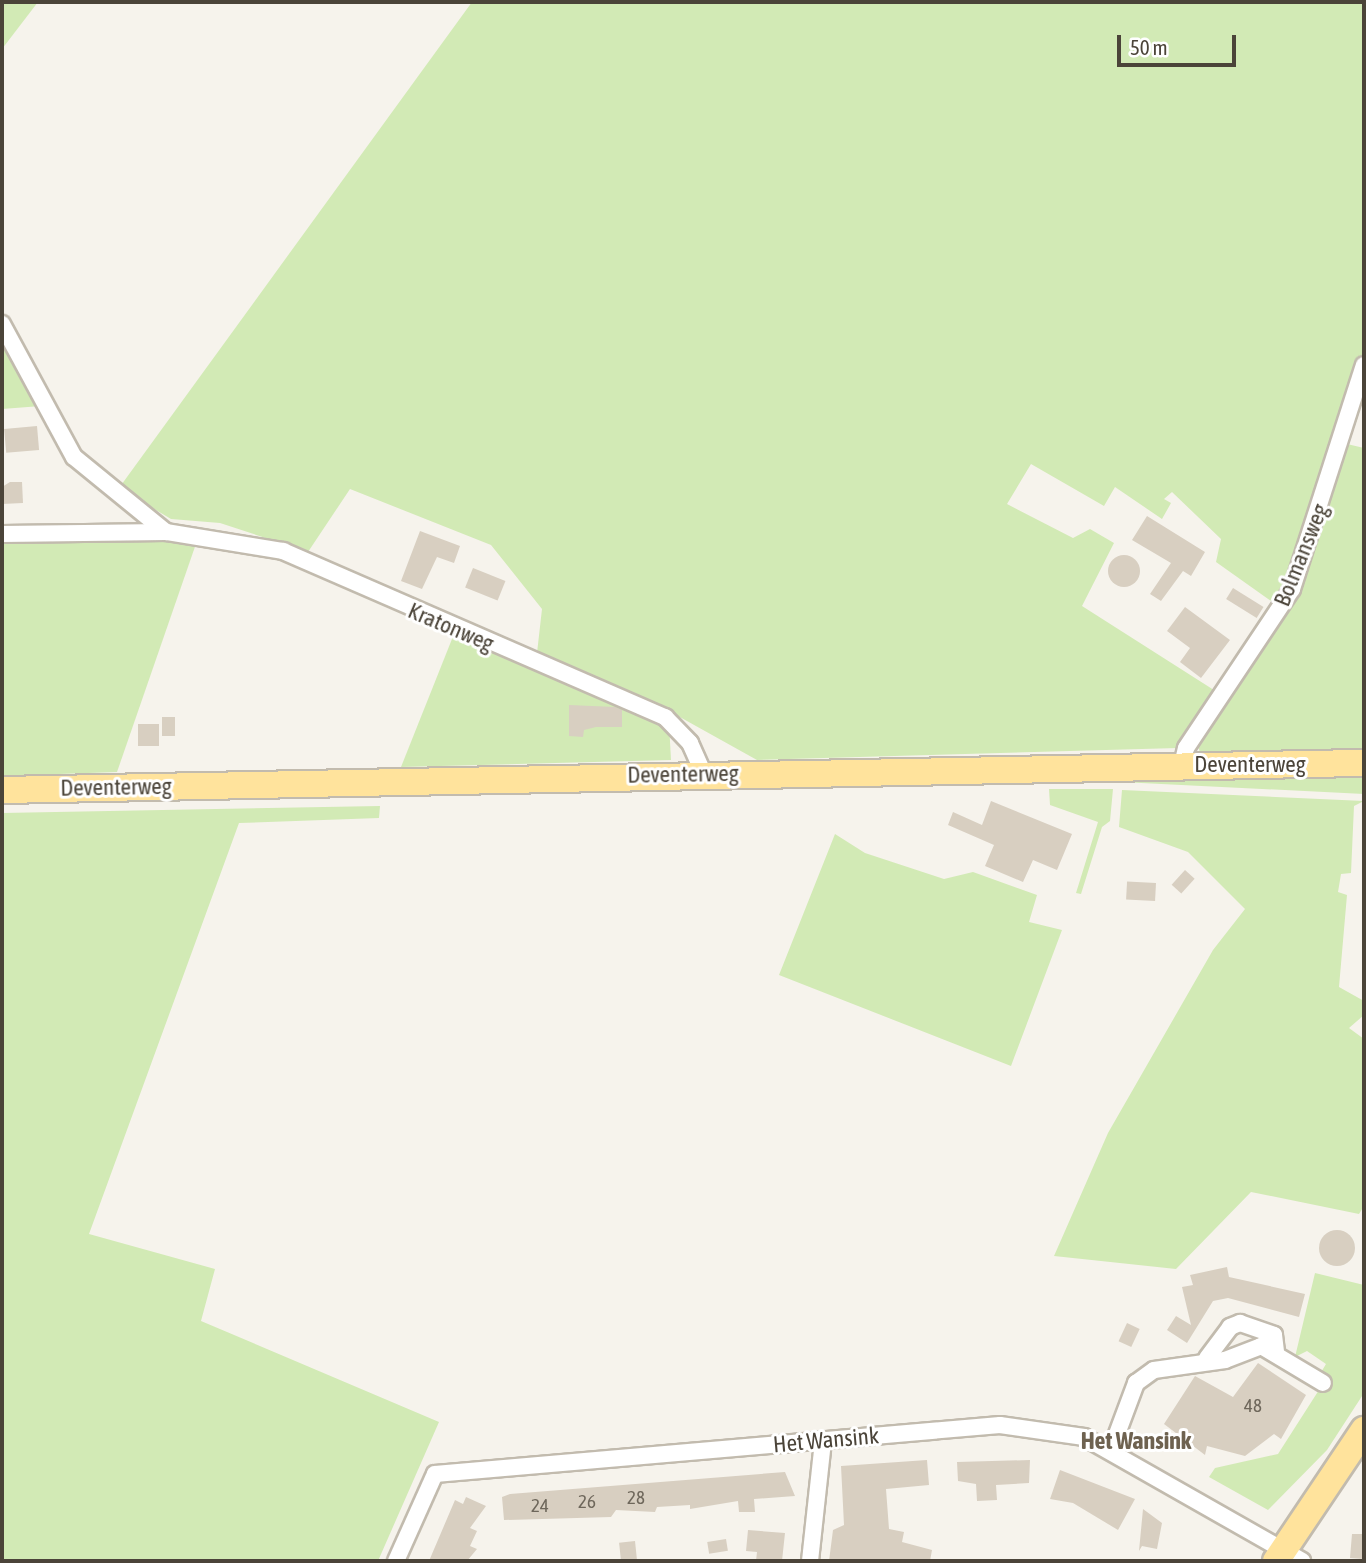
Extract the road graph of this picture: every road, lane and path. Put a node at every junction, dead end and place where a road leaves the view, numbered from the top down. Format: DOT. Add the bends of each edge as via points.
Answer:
graph roads {
  1 [pos="2,324"];
  2 [pos="1364,365"];
  3 [pos="166,532"];
  4 [pos="2,534"];
  5 [pos="1364,764"];
  6 [pos="1182,765"];
  7 [pos="704,774"];
  8 [pos="2,790"];
  9 [pos="1276,1352"];
  10 [pos="1207,1358"];
  11 [pos="1323,1383"];
  12 [pos="1364,1430"];
  13 [pos="824,1441"];
  14 [pos="1111,1450"];
  15 [pos="1279,1554"];
  16 [pos="397,1561"];
  17 [pos="810,1561"];
  1 -- 3 [label="street, Kratonweg" via="74,457"];
  2 -- 6 [label="street, Bolmansweg" via="1292,589 1186,748"];
  3 -- 4 [label="street, Kratonweg"];
  3 -- 7 [label="street, Kratonweg" via="283,551 665,718 690,743"];
  5 -- 6 [label="main road, Deventerweg"];
  6 -- 7 [label="main road, Deventerweg"];
  7 -- 8 [label="main road, Deventerweg"];
  9 -- 10 [label="street" via="1254,1346 1236,1357"];
  9 -- 10 [label="street" via="1274,1335 1240,1323 1230,1327"];
  9 -- 11 [label="street"];
  10 -- 14 [label="street" via="1143,1375"];
  12 -- 15 [label="main road"];
  13 -- 14 [label="street, Het Wansink" via="1020,1425"];
  13 -- 16 [label="street, Het Wansink" via="435,1474"];
  13 -- 17 [label="street"];
  14 -- 15 [label="street, Het Wansink"];
}
